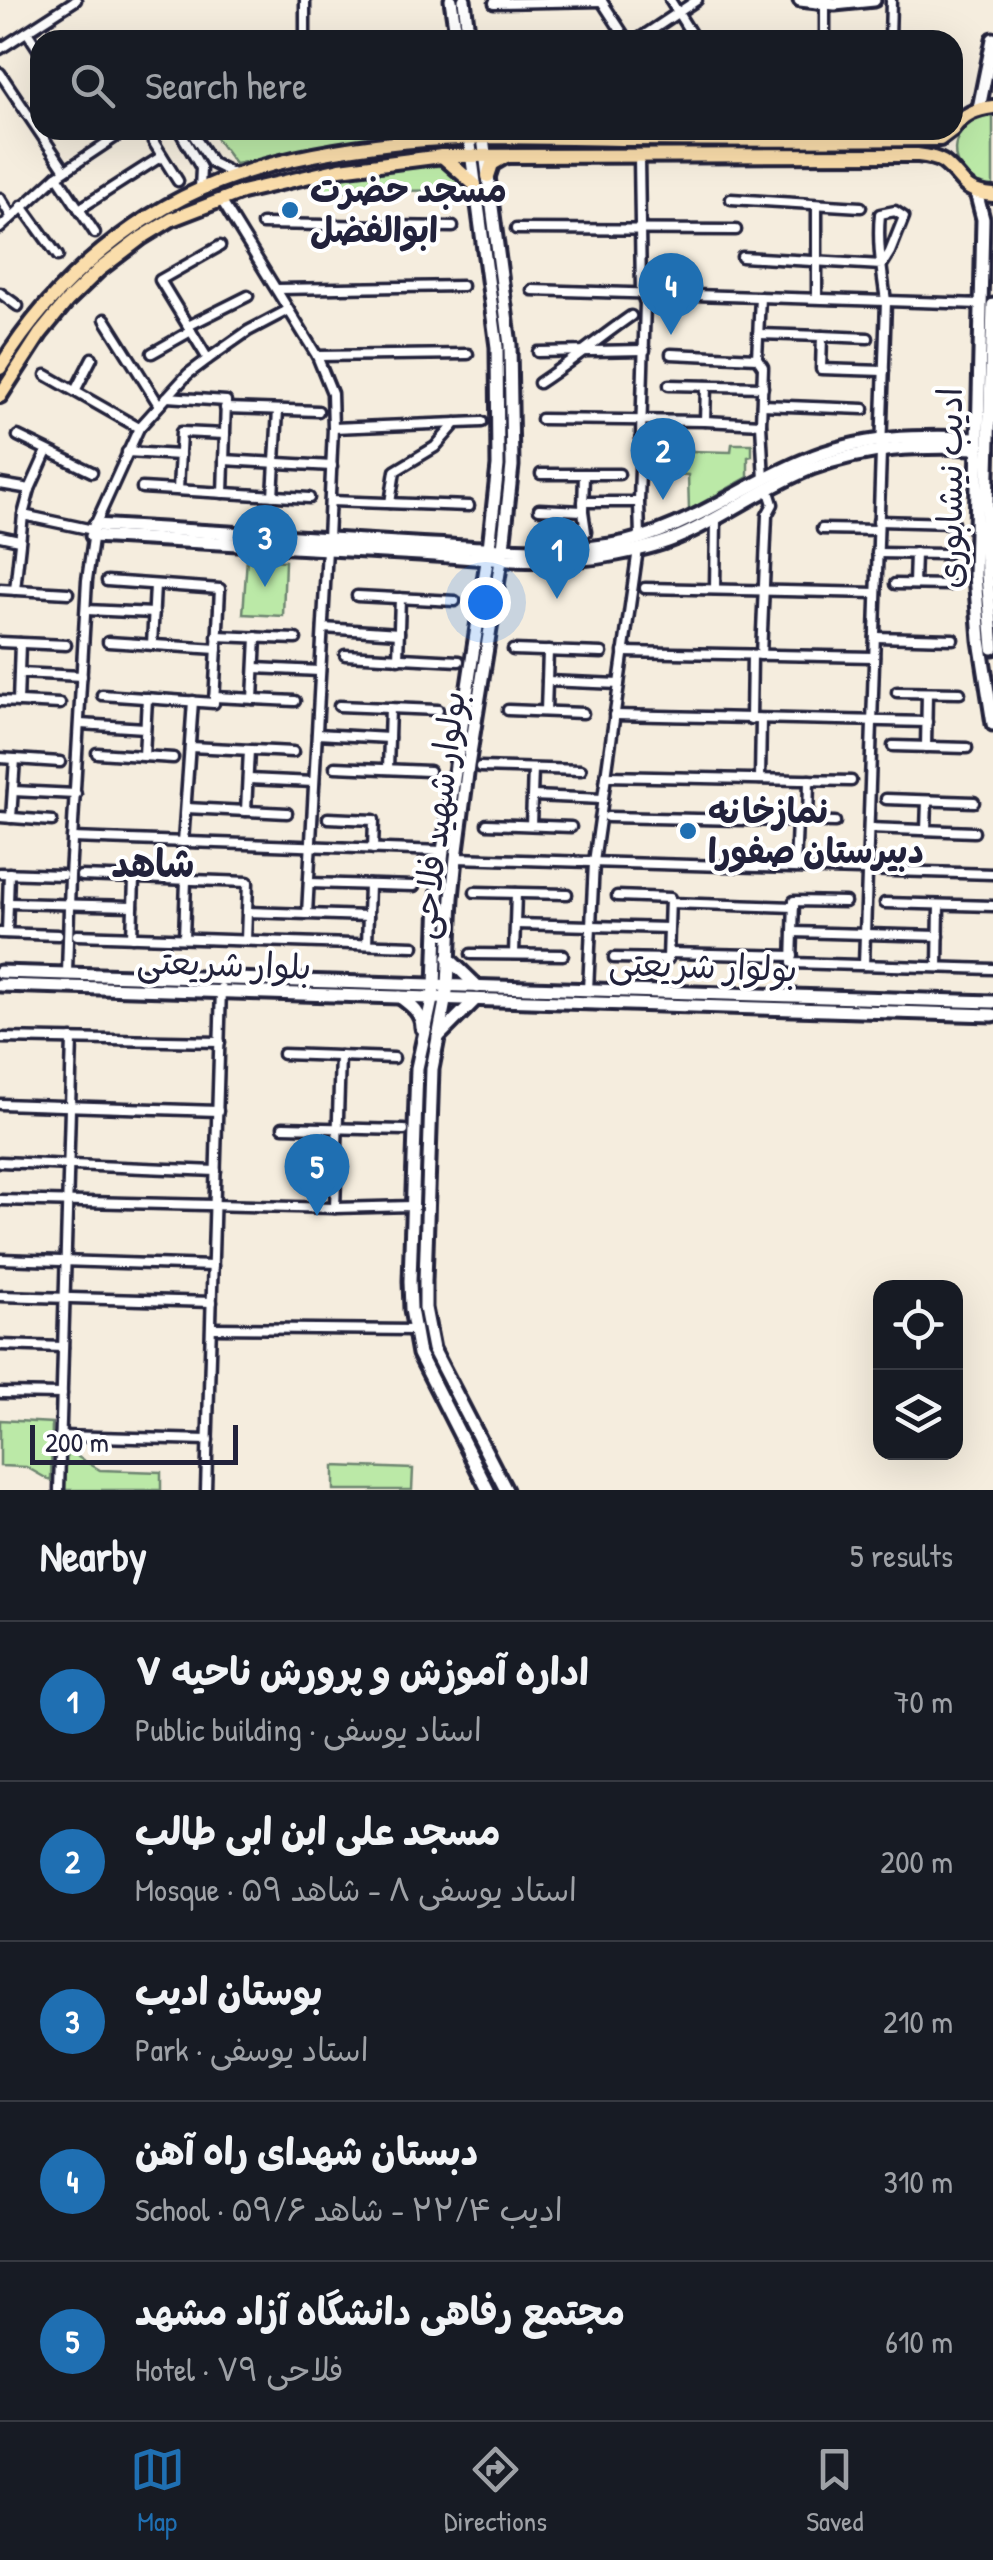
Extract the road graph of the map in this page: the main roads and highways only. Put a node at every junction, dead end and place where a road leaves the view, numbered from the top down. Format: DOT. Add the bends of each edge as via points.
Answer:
graph roads {
  1 [pos="451,0"];
  2 [pos="464,0"];
  3 [pos="800,0"];
  4 [pos="874,0"];
  5 [pos="832,3"];
  6 [pos="455,30"];
  7 [pos="468,30"];
  8 [pos="993,39"];
  9 [pos="986,108"];
  10 [pos="963,117"];
  11 [pos="420,140"];
  12 [pos="477,140"];
  13 [pos="950,140"];
  14 [pos="442,156"];
  15 [pos="478,157"];
  16 [pos="504,157"];
  17 [pos="950,171"];
  18 [pos="488,176"];
  19 [pos="475,185"];
  20 [pos="976,192"];
  21 [pos="993,194"];
  22 [pos="987,304"];
  23 [pos="0,368"];
  24 [pos="0,396"];
  25 [pos="986,448"];
  26 [pos="766,484"];
  27 [pos="93,530"];
  28 [pos="639,544"];
  29 [pos="488,553"];
  30 [pos="502,553"];
  31 [pos="989,650"];
  32 [pos="993,724"];
  33 [pos="442,960"];
  34 [pos="0,972"];
  35 [pos="0,985"];
  36 [pos="221,985"];
  37 [pos="410,985"];
  38 [pos="440,993"];
  39 [pos="476,994"];
  40 [pos="400,997"];
  41 [pos="993,1002"];
  42 [pos="993,1015"];
  43 [pos="429,1041"];
  44 [pos="415,1100"];
  45 [pos="430,1101"];
  46 [pos="488,1490"];
  47 [pos="506,1490"];
  1 -- 6 [label="main road"];
  2 -- 7 [label="main road"];
  3 -- 5 [label="main road"];
  4 -- 5 [label="main road"];
  8 -- 9 [label="main road"];
  9 -- 10 [label="main road"];
  11 -- 23 [label="main road" via="336,151 200,190 133,227 92,260 28,327"];
  12 -- 15 [label="main road, بولوار شهید فلاحی"];
  13 -- 17 [label="main road"];
  14 -- 15 [label="main road"];
  14 -- 19 [label="main road"];
  14 -- 24 [label="main road" via="340,169 242,192 172,219 67,301"];
  15 -- 16 [label="main road"];
  15 -- 18 [label="main road, بولوار شهید فلاحی"];
  15 -- 19 [label="main road, بولوار شهید فلاحی"];
  16 -- 17 [label="main road" via="917,155"];
  16 -- 18 [label="main road"];
  17 -- 20 [label="main road"];
  18 -- 30 [label="main road, بولوار شهید فلاحی" via="510,345 512,466"];
  19 -- 29 [label="main road, بولوار شهید فلاحی" via="499,391"];
  20 -- 21 [label="main road"];
  20 -- 22 [label="main road, ادیب نیشابوری"];
  22 -- 25 [label="main road, ادیب نیشابوری"];
  25 -- 26 [label="main road" via="921,436 845,446 806,459"];
  25 -- 31 [label="main road, ادیب نیشابوری" via="975,586"];
  26 -- 28 [label="main road"];
  26 -- 28 [label="main road" via="680,536"];
  27 -- 29 [label="main road"];
  28 -- 30 [label="main road"];
  29 -- 30 [label="main road"];
  29 -- 33 [label="main road, بولوار شهید فلاحی" via="443,851"];
  30 -- 33 [label="main road, بولوار شهید فلاحی"];
  31 -- 32 [label="main road, ادیب نیشابوری"];
  33 -- 37 [label="main road"];
  33 -- 38 [label="main road, بولوار شهید فلاحی"];
  33 -- 39 [label="main road"];
  34 -- 36 [label="main road, بلوار شریعتی"];
  35 -- 36 [label="main road, بلوار شریعتی"];
  36 -- 37 [label="main road, بلوار شریعتی"];
  36 -- 40 [label="main road, بلوار شریعتی"];
  37 -- 38 [label="main road, بولوار شریعتی"];
  38 -- 39 [label="main road, بولوار شریعتی"];
  38 -- 40 [label="main road, بلوار شریعتی"];
  38 -- 43 [label="main road, بولوار شهید فلاحی"];
  39 -- 41 [label="main road, بولوار شریعتی" via="588,990"];
  39 -- 42 [label="main road, بولوار شریعتی"];
  39 -- 43 [label="main road"];
  40 -- 43 [label="main road" via="416,1009"];
  43 -- 44 [label="main road, بولوار شهید فلاحی" via="416,1068"];
  43 -- 45 [label="main road, بولوار شهید فلاحی"];
  44 -- 45 [label="main road"];
  44 -- 46 [label="main road, بولوار شهید فلاحی" via="414,1330 419,1354"];
  45 -- 47 [label="main road, بولوار شهید فلاحی" via="428,1329"];
}
